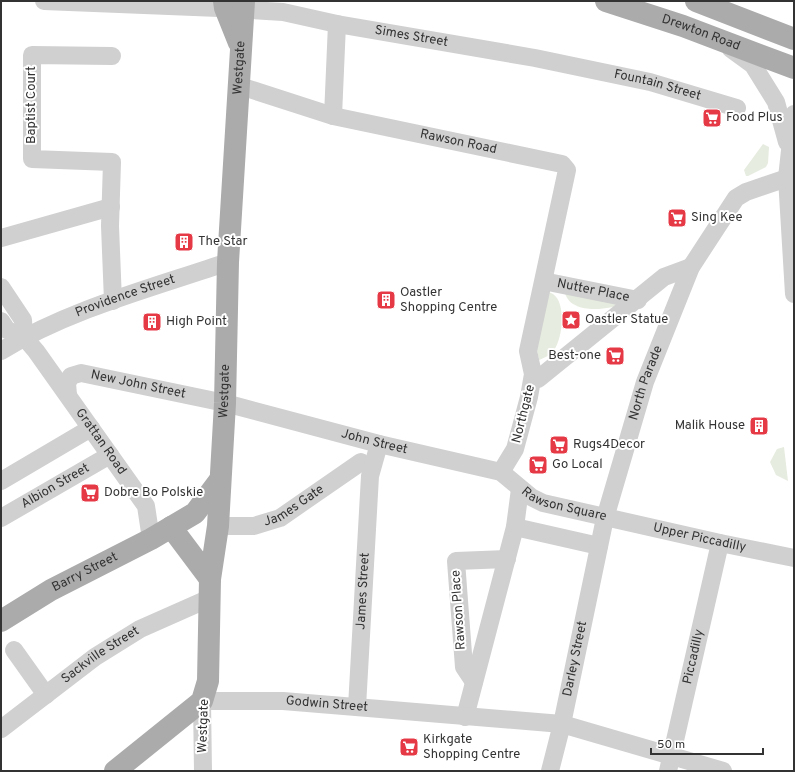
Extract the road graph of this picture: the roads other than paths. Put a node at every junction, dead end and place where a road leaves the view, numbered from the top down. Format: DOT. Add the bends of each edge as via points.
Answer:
graph roads {
  1 [pos="44,1"];
  2 [pos="606,1"];
  3 [pos="696,1"];
  4 [pos="90,2"];
  5 [pos="238,4"];
  6 [pos="794,21"];
  7 [pos="336,24"];
  8 [pos="771,29"];
  9 [pos="718,39"];
  10 [pos="794,39"];
  11 [pos="112,56"];
  12 [pos="578,67"];
  13 [pos="794,68"];
  14 [pos="238,85"];
  15 [pos="737,108"];
  16 [pos="794,114"];
  17 [pos="333,116"];
  18 [pos="792,155"];
  19 [pos="790,172"];
  20 [pos="111,207"];
  21 [pos="792,218"];
  22 [pos="1,238"];
  23 [pos="228,262"];
  24 [pos="691,267"];
  25 [pos="545,282"];
  26 [pos="1,287"];
  27 [pos="794,294"];
  28 [pos="638,300"];
  29 [pos="113,301"];
  30 [pos="1,321"];
  31 [pos="24,337"];
  32 [pos="1,351"];
  33 [pos="36,351"];
  34 [pos="81,373"];
  35 [pos="538,379"];
  36 [pos="68,395"];
  37 [pos="225,403"];
  38 [pos="91,428"];
  39 [pos="352,437"];
  40 [pos="379,444"];
  41 [pos="110,455"];
  42 [pos="365,469"];
  43 [pos="500,472"];
  44 [pos="1,481"];
  45 [pos="219,481"];
  46 [pos="520,489"];
  47 [pos="1,518"];
  48 [pos="605,518"];
  49 [pos="218,526"];
  50 [pos="171,527"];
  51 [pos="515,527"];
  52 [pos="151,539"];
  53 [pos="720,543"];
  54 [pos="599,546"];
  55 [pos="794,558"];
  56 [pos="507,559"];
  57 [pos="210,589"];
  58 [pos="1,621"];
  59 [pos="14,650"];
  60 [pos="474,682"];
  61 [pos="46,695"];
  62 [pos="202,701"];
  63 [pos="357,707"];
  64 [pos="465,717"];
  65 [pos="562,724"];
  66 [pos="1,729"];
  67 [pos="670,764"];
  68 [pos="115,771"];
  69 [pos="203,771"];
  70 [pos="550,771"];
  71 [pos="723,771"];
  1 -- 4 [label="street, Simes Street"];
  2 -- 9 [label="main road, Drewton Road"];
  3 -- 8 [label="main road"];
  4 -- 5 [label="street, Simes Street"];
  5 -- 7 [label="street, Simes Street"];
  5 -- 14 [label="main road, Westgate"];
  6 -- 8 [label="main road"];
  7 -- 12 [label="street, Simes Street"];
  7 -- 17 [label="street"];
  8 -- 10 [label="main road"];
  9 -- 13 [label="main road, Drewton Road"];
  9 -- 18 [label="street" via="753,65 776,102"];
  11 -- 20 [label="street, Baptist Court" via="32,55 32,159 112,162"];
  12 -- 15 [label="street, Fountain Street" via="650,82"];
  14 -- 17 [label="street, Rawson Road"];
  14 -- 23 [label="main road, Westgate"];
  16 -- 18 [label="street"];
  17 -- 25 [label="street, Rawson Road" via="562,164 567,170"];
  18 -- 19 [label="street"];
  19 -- 21 [label="street"];
  19 -- 24 [label="street, North Parade" via="736,198"];
  20 -- 22 [label="street"];
  20 -- 29 [label="street"];
  21 -- 27 [label="street"];
  23 -- 29 [label="street, Providence Street"];
  23 -- 37 [label="main road, Westgate"];
  24 -- 28 [label="street, Northgate" via="664,277"];
  24 -- 48 [label="street, North Parade" via="645,382"];
  25 -- 28 [label="street, Nutter Place"];
  25 -- 43 [label="street, Northgate" via="528,350 533,374 529,397 515,449"];
  26 -- 31 [label="street" via="23,320"];
  28 -- 35 [label="street, Northgate"];
  29 -- 31 [label="street, Providence Street"];
  30 -- 31 [label="street, Grattan Road" via="7,330"];
  31 -- 32 [label="street, Providence Street"];
  31 -- 33 [label="street, Grattan Road"];
  33 -- 34 [label="street, Grattan Road" via="58,367"];
  33 -- 36 [label="street, Grattan Road"];
  34 -- 36 [label="street, New John Street" via="71,376 67,383"];
  34 -- 37 [label="street, New John Street"];
  36 -- 38 [label="street, Grattan Road"];
  37 -- 39 [label="street, John Street"];
  37 -- 45 [label="main road, Westgate"];
  38 -- 41 [label="street, Grattan Road"];
  38 -- 44 [label="street"];
  39 -- 40 [label="street, John Street"];
  39 -- 42 [label="street, James Street" via="351,446"];
  40 -- 42 [label="street, James Street"];
  40 -- 43 [label="street, John Street"];
  41 -- 47 [label="street, Albion Street"];
  41 -- 52 [label="street, Grattan Road" via="146,506"];
  42 -- 49 [label="street, James Gate" via="280,518 254,526"];
  42 -- 63 [label="street, James Street"];
  43 -- 46 [label="street, John Street"];
  45 -- 49 [label="main road, Westgate"];
  45 -- 50 [label="main road, Barry Street" via="195,513"];
  46 -- 48 [label="street, Rawson Square" via="543,503"];
  46 -- 51 [label="street, Rawson Square"];
  48 -- 53 [label="street, Upper Piccadilly"];
  48 -- 54 [label="street, Rawson Square"];
  49 -- 57 [label="main road, Westgate"];
  50 -- 52 [label="main road, Barry Street"];
  50 -- 57 [label="main road"];
  51 -- 54 [label="street, Rawson Square"];
  51 -- 56 [label="street, Rawson Place"];
  52 -- 58 [label="main road, Barry Street" via="51,590"];
  53 -- 55 [label="street, Upper Piccadilly"];
  53 -- 67 [label="street, Piccadilly"];
  54 -- 65 [label="street, Darley Street"];
  56 -- 60 [label="street, Rawson Place"];
  56 -- 60 [label="street, Rawson Place" via="456,561 464,667"];
  57 -- 61 [label="street, Sackville Street" via="95,657"];
  57 -- 62 [label="main road, Westgate" via="208,681"];
  59 -- 61 [label="street"];
  60 -- 64 [label="street, Rawson Place"];
  61 -- 66 [label="street, Sackville Street"];
  62 -- 63 [label="street, Godwin Street" via="283,701"];
  62 -- 68 [label="main road"];
  62 -- 69 [label="street, Westgate"];
  63 -- 64 [label="street, Godwin Street"];
  64 -- 65 [label="street, Godwin Street"];
  65 -- 67 [label="street, Godwin Street"];
  65 -- 70 [label="street, Darley Street"];
  67 -- 71 [label="street, Godwin Street"];
}
